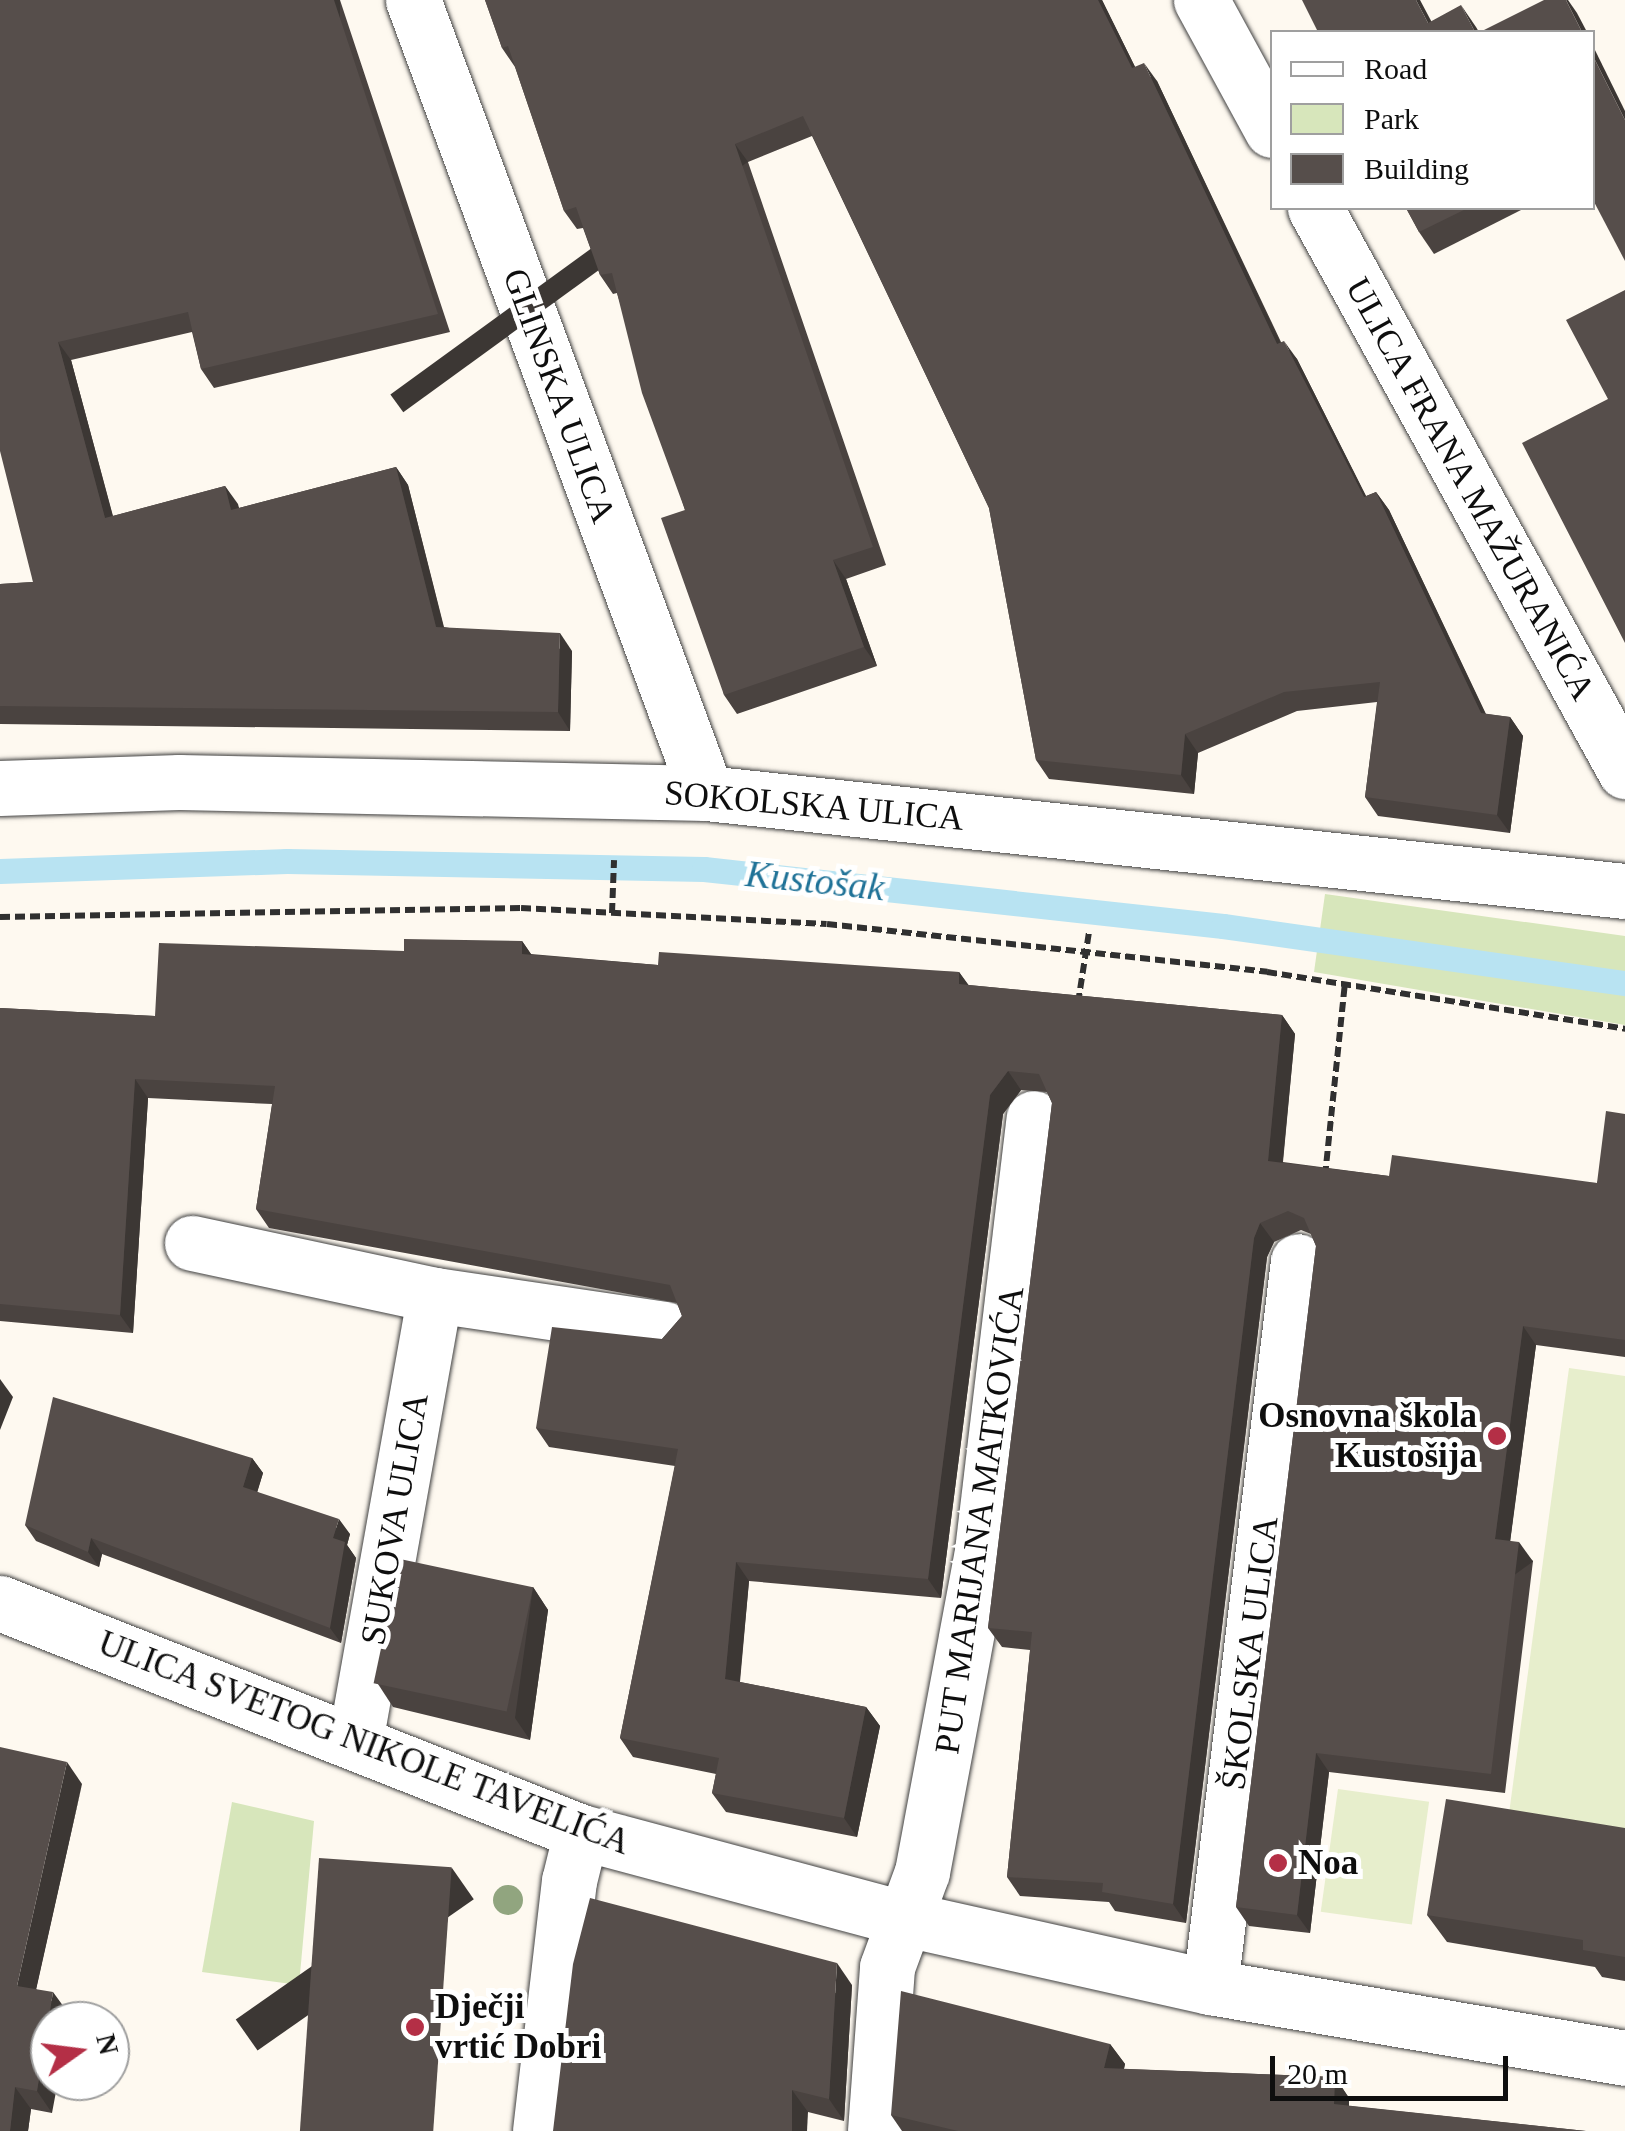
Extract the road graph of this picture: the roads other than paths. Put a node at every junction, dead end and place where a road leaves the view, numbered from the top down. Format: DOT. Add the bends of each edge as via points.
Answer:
graph roads {
  1 [pos="413,0"];
  2 [pos="1201,0"];
  3 [pos="1270,126"];
  4 [pos="1316,210"];
  5 [pos="1625,771"];
  6 [pos="0,788"];
  7 [pos="706,793"];
  8 [pos="1625,891"];
  9 [pos="1034,1118"];
  10 [pos="192,1242"];
  11 [pos="1298,1261"];
  12 [pos="435,1295"];
  13 [pos="665,1329"];
  14 [pos="0,1603"];
  15 [pos="355,1742"];
  16 [pos="581,1832"];
  17 [pos="906,1919"];
  18 [pos="1210,1987"];
  19 [pos="1625,2058"];
  20 [pos="540,2131"];
  21 [pos="875,2131"];
  1 -- 7 [label="street, GLINSKA ULICA"];
  2 -- 3 [label="street"];
  4 -- 5 [label="street, ULICA FRANA MAŽURANIĆA"];
  6 -- 7 [label="street, SOKOLSKA ULICA" via="179,782"];
  7 -- 8 [label="street, SOKOLSKA ULICA"];
  9 -- 17 [label="street, PUT MARIJANA MATKOVIĆA" via="982,1551 948,1750"];
  10 -- 12 [label="street"];
  11 -- 18 [label="street, ŠKOLSKA ULICA"];
  12 -- 13 [label="street"];
  12 -- 15 [label="street, SUKOVA ULICA"];
  14 -- 15 [label="street, ULICA SVETOG NIKOLE TAVELIĆA"];
  15 -- 16 [label="street, ULICA SVETOG NIKOLE TAVELIĆA"];
  16 -- 17 [label="street, ULICA SVETOG NIKOLE TAVELIĆA"];
  16 -- 20 [label="street" via="569,1881"];
  17 -- 18 [label="street, ULICA SVETOG NIKOLE TAVELIĆA"];
  17 -- 21 [label="street" via="887,1966"];
  18 -- 19 [label="street, ULICA SVETOG NIKOLE TAVELIĆA"];
}
